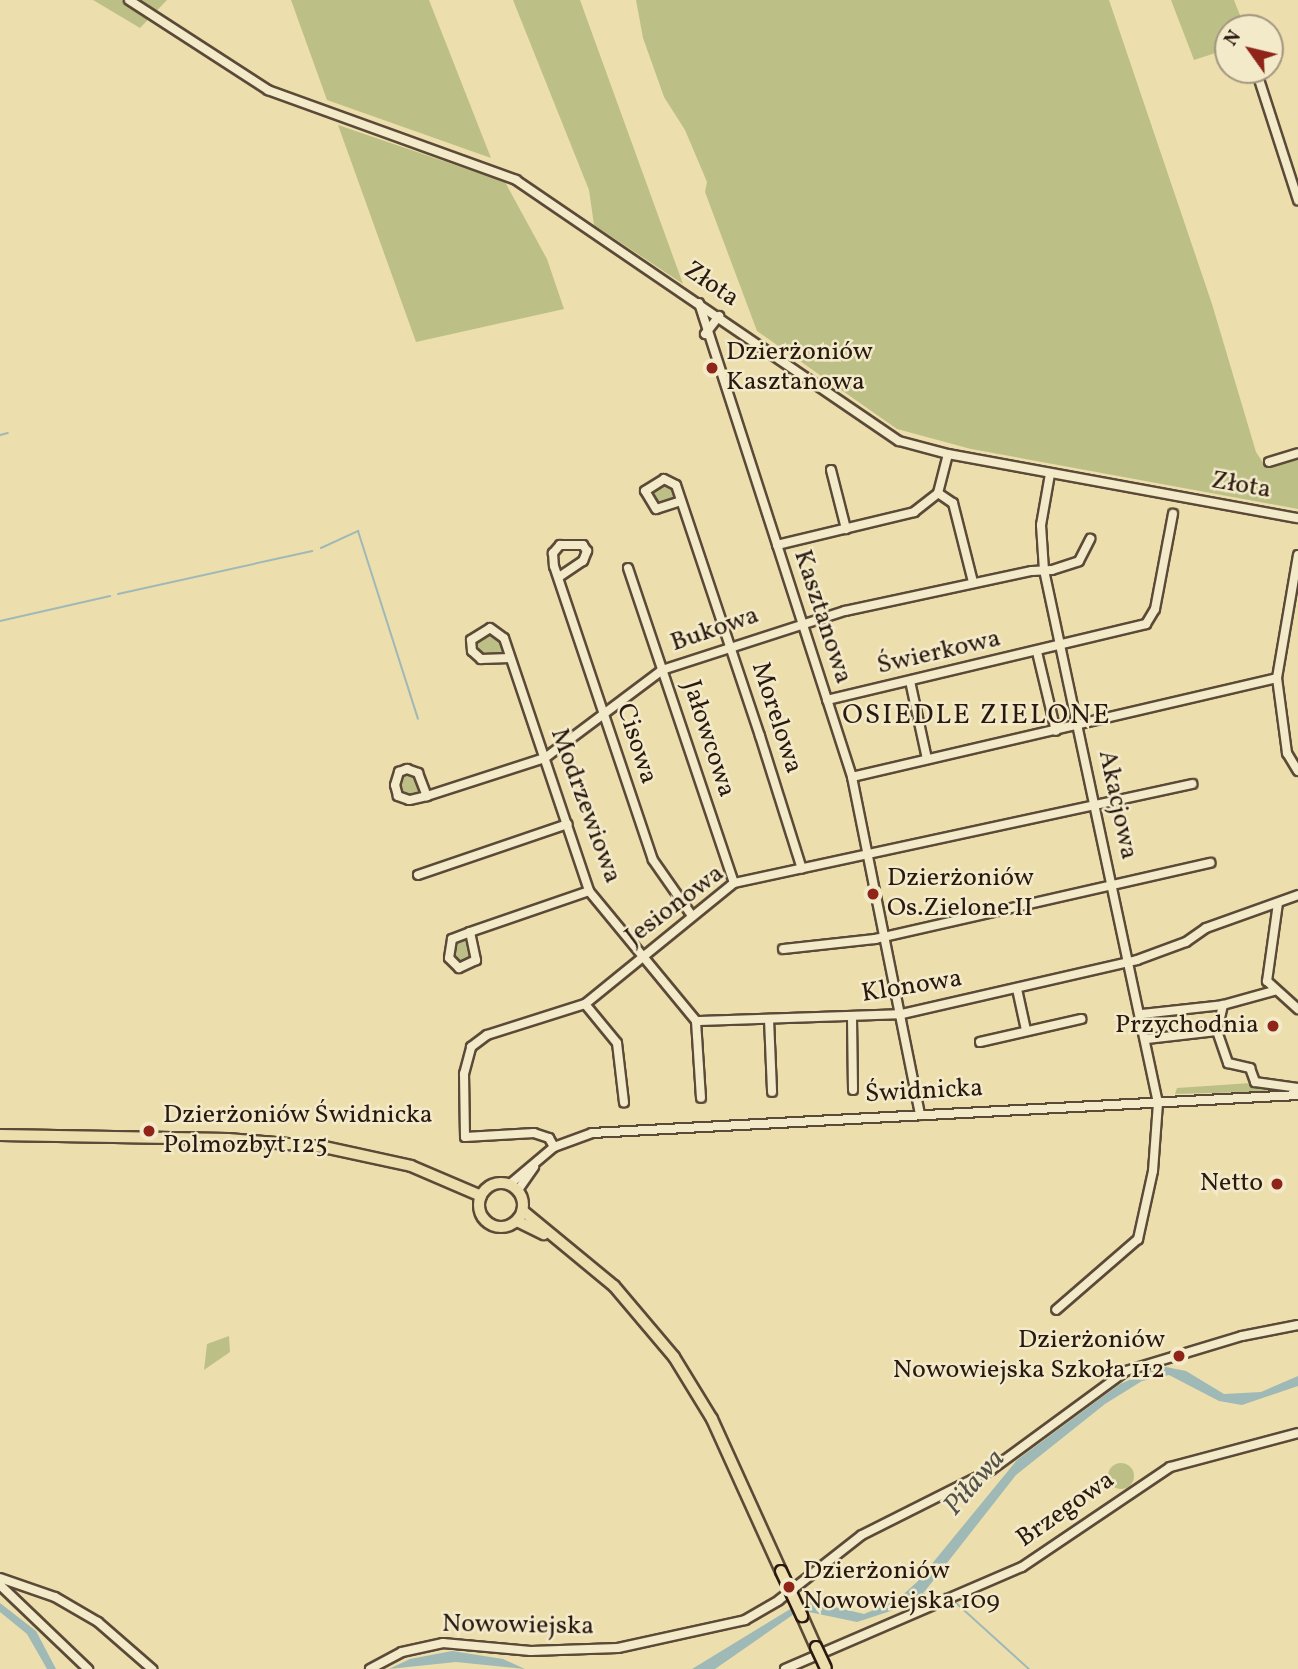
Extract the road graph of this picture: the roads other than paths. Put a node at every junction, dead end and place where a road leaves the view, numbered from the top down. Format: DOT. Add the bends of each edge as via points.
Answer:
graph roads {
  1 [pos="129,0"];
  2 [pos="1261,84"];
  3 [pos="1298,200"];
  4 [pos="699,303"];
  5 [pos="719,316"];
  6 [pos="705,334"];
  7 [pos="1298,453"];
  8 [pos="948,454"];
  9 [pos="1269,462"];
  10 [pos="831,470"];
  11 [pos="1050,474"];
  12 [pos="939,493"];
  13 [pos="681,501"];
  14 [pos="1173,514"];
  15 [pos="1298,519"];
  16 [pos="846,530"];
  17 [pos="1090,539"];
  18 [pos="777,545"];
  19 [pos="1298,555"];
  20 [pos="628,568"];
  21 [pos="1044,570"];
  22 [pos="559,577"];
  23 [pos="972,582"];
  24 [pos="802,623"];
  25 [pos="729,646"];
  26 [pos="1060,646"];
  27 [pos="1038,652"];
  28 [pos="510,658"];
  29 [pos="662,670"];
  30 [pos="1277,678"];
  31 [pos="910,681"];
  32 [pos="827,700"];
  33 [pos="603,713"];
  34 [pos="1078,725"];
  35 [pos="1056,731"];
  36 [pos="545,758"];
  37 [pos="927,759"];
  38 [pos="1298,771"];
  39 [pos="852,777"];
  40 [pos="1192,784"];
  41 [pos="427,796"];
  42 [pos="1096,806"];
  43 [pos="568,824"];
  44 [pos="871,855"];
  45 [pos="1210,863"];
  46 [pos="802,869"];
  47 [pos="418,875"];
  48 [pos="734,883"];
  49 [pos="1113,884"];
  50 [pos="589,891"];
  51 [pos="1298,895"];
  52 [pos="1278,903"];
  53 [pos="692,916"];
  54 [pos="470,932"];
  55 [pos="886,936"];
  56 [pos="783,949"];
  57 [pos="642,957"];
  58 [pos="1131,962"];
  59 [pos="1017,989"];
  60 [pos="1274,991"];
  61 [pos="585,1004"];
  62 [pos="1223,1005"];
  63 [pos="1298,1009"];
  64 [pos="902,1014"];
  65 [pos="1142,1014"];
  66 [pos="852,1018"];
  67 [pos="769,1019"];
  68 [pos="1081,1019"];
  69 [pos="696,1021"];
  70 [pos="1026,1030"];
  71 [pos="1217,1031"];
  72 [pos="1147,1039"];
  73 [pos="979,1042"];
  74 [pos="1298,1088"];
  75 [pos="853,1090"];
  76 [pos="772,1092"];
  77 [pos="1298,1095"];
  78 [pos="701,1098"];
  79 [pos="624,1103"];
  80 [pos="1158,1103"];
  81 [pos="920,1115"];
  82 [pos="0,1135"];
  83 [pos="555,1147"];
  84 [pos="514,1187"];
  85 [pos="483,1193"];
  86 [pos="520,1216"];
  87 [pos="1056,1310"];
  88 [pos="1298,1325"];
  89 [pos="1298,1433"];
  90 [pos="0,1577"];
  91 [pos="0,1585"];
  92 [pos="88,1669"];
  93 [pos="152,1669"];
  94 [pos="370,1669"];
  95 [pos="785,1669"];
  96 [pos="826,1669"];
  1 -- 4 [label="street, Złota" via="268,90 504,173"];
  2 -- 3 [label="street"];
  4 -- 5 [label="street, Złota"];
  4 -- 6 [label="street, Kasztanowa"];
  5 -- 6 [label="street"];
  5 -- 8 [label="street, Złota" via="892,437"];
  6 -- 18 [label="street, Kasztanowa"];
  7 -- 9 [label="street"];
  8 -- 11 [label="street, Złota"];
  8 -- 12 [label="street"];
  10 -- 16 [label="street"];
  11 -- 15 [label="street, Złota"];
  11 -- 21 [label="street, Akacjowa" via="1041,525"];
  12 -- 16 [label="street" via="914,512"];
  12 -- 23 [label="street" via="953,503"];
  13 -- 13 [label="street, Morelowa" via="671,479 656,481 645,491 656,509"];
  13 -- 25 [label="street, Morelowa"];
  14 -- 26 [label="street, Świerkowa" via="1155,609 1146,624"];
  16 -- 18 [label="street"];
  17 -- 21 [label="street, Bukowa" via="1079,561"];
  18 -- 24 [label="street, Kasztanowa"];
  19 -- 30 [label="street"];
  20 -- 29 [label="street, Jałowcowa"];
  21 -- 23 [label="street, Bukowa"];
  21 -- 26 [label="street, Akacjowa"];
  22 -- 22 [label="street, Cisowa" via="555,548 564,543 583,545 587,551 583,561"];
  22 -- 33 [label="street, Cisowa"];
  23 -- 24 [label="street, Bukowa"];
  24 -- 25 [label="street, Bukowa"];
  24 -- 32 [label="street, Kasztanowa"];
  25 -- 29 [label="street, Bukowa"];
  25 -- 46 [label="street, Morelowa"];
  26 -- 27 [label="street, Świerkowa"];
  26 -- 34 [label="street, Akacjowa"];
  27 -- 31 [label="street, Świerkowa"];
  27 -- 35 [label="street"];
  28 -- 28 [label="street, Modrzewiowa" via="497,629 483,630 471,640 472,651 481,659"];
  28 -- 36 [label="street, Modrzewiowa"];
  29 -- 33 [label="street, Bukowa"];
  29 -- 48 [label="street, Jałowcowa"];
  30 -- 34 [label="street"];
  30 -- 38 [label="street" via="1287,753"];
  31 -- 32 [label="street, Świerkowa"];
  31 -- 37 [label="street"];
  32 -- 39 [label="street, Kasztanowa"];
  33 -- 36 [label="street, Bukowa"];
  33 -- 53 [label="street, Cisowa" via="653,860"];
  34 -- 35 [label="street"];
  34 -- 42 [label="street, Akacjowa"];
  35 -- 37 [label="street"];
  36 -- 41 [label="street, Bukowa"];
  36 -- 43 [label="street, Modrzewiowa"];
  37 -- 39 [label="street"];
  39 -- 44 [label="street, Kasztanowa"];
  40 -- 42 [label="street, Jesionowa"];
  41 -- 41 [label="street, Bukowa" via="418,773 398,772 398,796 409,800"];
  42 -- 44 [label="street, Jesionowa"];
  42 -- 49 [label="street, Akacjowa"];
  43 -- 47 [label="street"];
  43 -- 50 [label="street, Modrzewiowa"];
  44 -- 46 [label="street, Jesionowa"];
  44 -- 55 [label="street, Kasztanowa"];
  45 -- 49 [label="street"];
  46 -- 48 [label="street, Jesionowa"];
  48 -- 53 [label="street, Jesionowa"];
  49 -- 55 [label="street"];
  49 -- 58 [label="street, Akacjowa"];
  50 -- 54 [label="street"];
  50 -- 57 [label="street, Modrzewiowa"];
  51 -- 52 [label="street, Klonowa"];
  52 -- 58 [label="street, Klonowa"];
  52 -- 60 [label="street" via="1266,973"];
  53 -- 57 [label="street, Jesionowa"];
  54 -- 54 [label="street" via="449,945 449,958 459,968 476,960"];
  55 -- 56 [label="street"];
  55 -- 64 [label="street, Kasztanowa"];
  57 -- 61 [label="street, Jesionowa"];
  57 -- 69 [label="street, Modrzewiowa"];
  58 -- 59 [label="street, Klonowa"];
  58 -- 65 [label="street, Akacjowa"];
  59 -- 64 [label="street, Klonowa"];
  59 -- 70 [label="street"];
  60 -- 62 [label="street"];
  60 -- 63 [label="street"];
  61 -- 79 [label="street" via="617,1043"];
  61 -- 83 [label="street, Jesionowa" via="487,1035 471,1047 464,1074 465,1137 534,1133 548,1138"];
  62 -- 65 [label="street"];
  62 -- 71 [label="street"];
  64 -- 66 [label="street, Klonowa"];
  64 -- 81 [label="street, Kasztanowa"];
  65 -- 72 [label="street, Akacjowa"];
  66 -- 67 [label="street, Klonowa"];
  66 -- 75 [label="street"];
  67 -- 69 [label="street, Klonowa"];
  67 -- 76 [label="street"];
  68 -- 70 [label="street"];
  69 -- 78 [label="street"];
  70 -- 73 [label="street"];
  71 -- 72 [label="street"];
  71 -- 74 [label="street" via="1228,1063 1250,1069 1255,1082"];
  72 -- 80 [label="street, Akacjowa"];
  77 -- 80 [label="street, Świdnicka"];
  80 -- 81 [label="street, Świdnicka"];
  80 -- 87 [label="street, Akacjowa" via="1151,1184 1138,1239"];
  81 -- 83 [label="street, Świdnicka" via="592,1133"];
  82 -- 85 [label="main road" via="279,1141 367,1154"];
  83 -- 84 [label="street, Świdnicka"];
  84 -- 85 [label="main road" via="494,1184"];
  84 -- 86 [label="main road"];
  85 -- 86 [label="main road" via="479,1210 487,1223 505,1227"];
  86 -- 96 [label="main road, bridge" via="559,1242 632,1305 695,1388"];
  88 -- 94 [label="street, Nowowiejska" via="1184,1352 1113,1378 991,1470 862,1535 779,1600 745,1620 618,1648 531,1651 443,1643 402,1652"];
  89 -- 95 [label="street, Brzegowa" via="1170,1467 1022,1567"];
  90 -- 93 [label="street" via="55,1597 98,1622"];
  91 -- 92 [label="street"];
}
